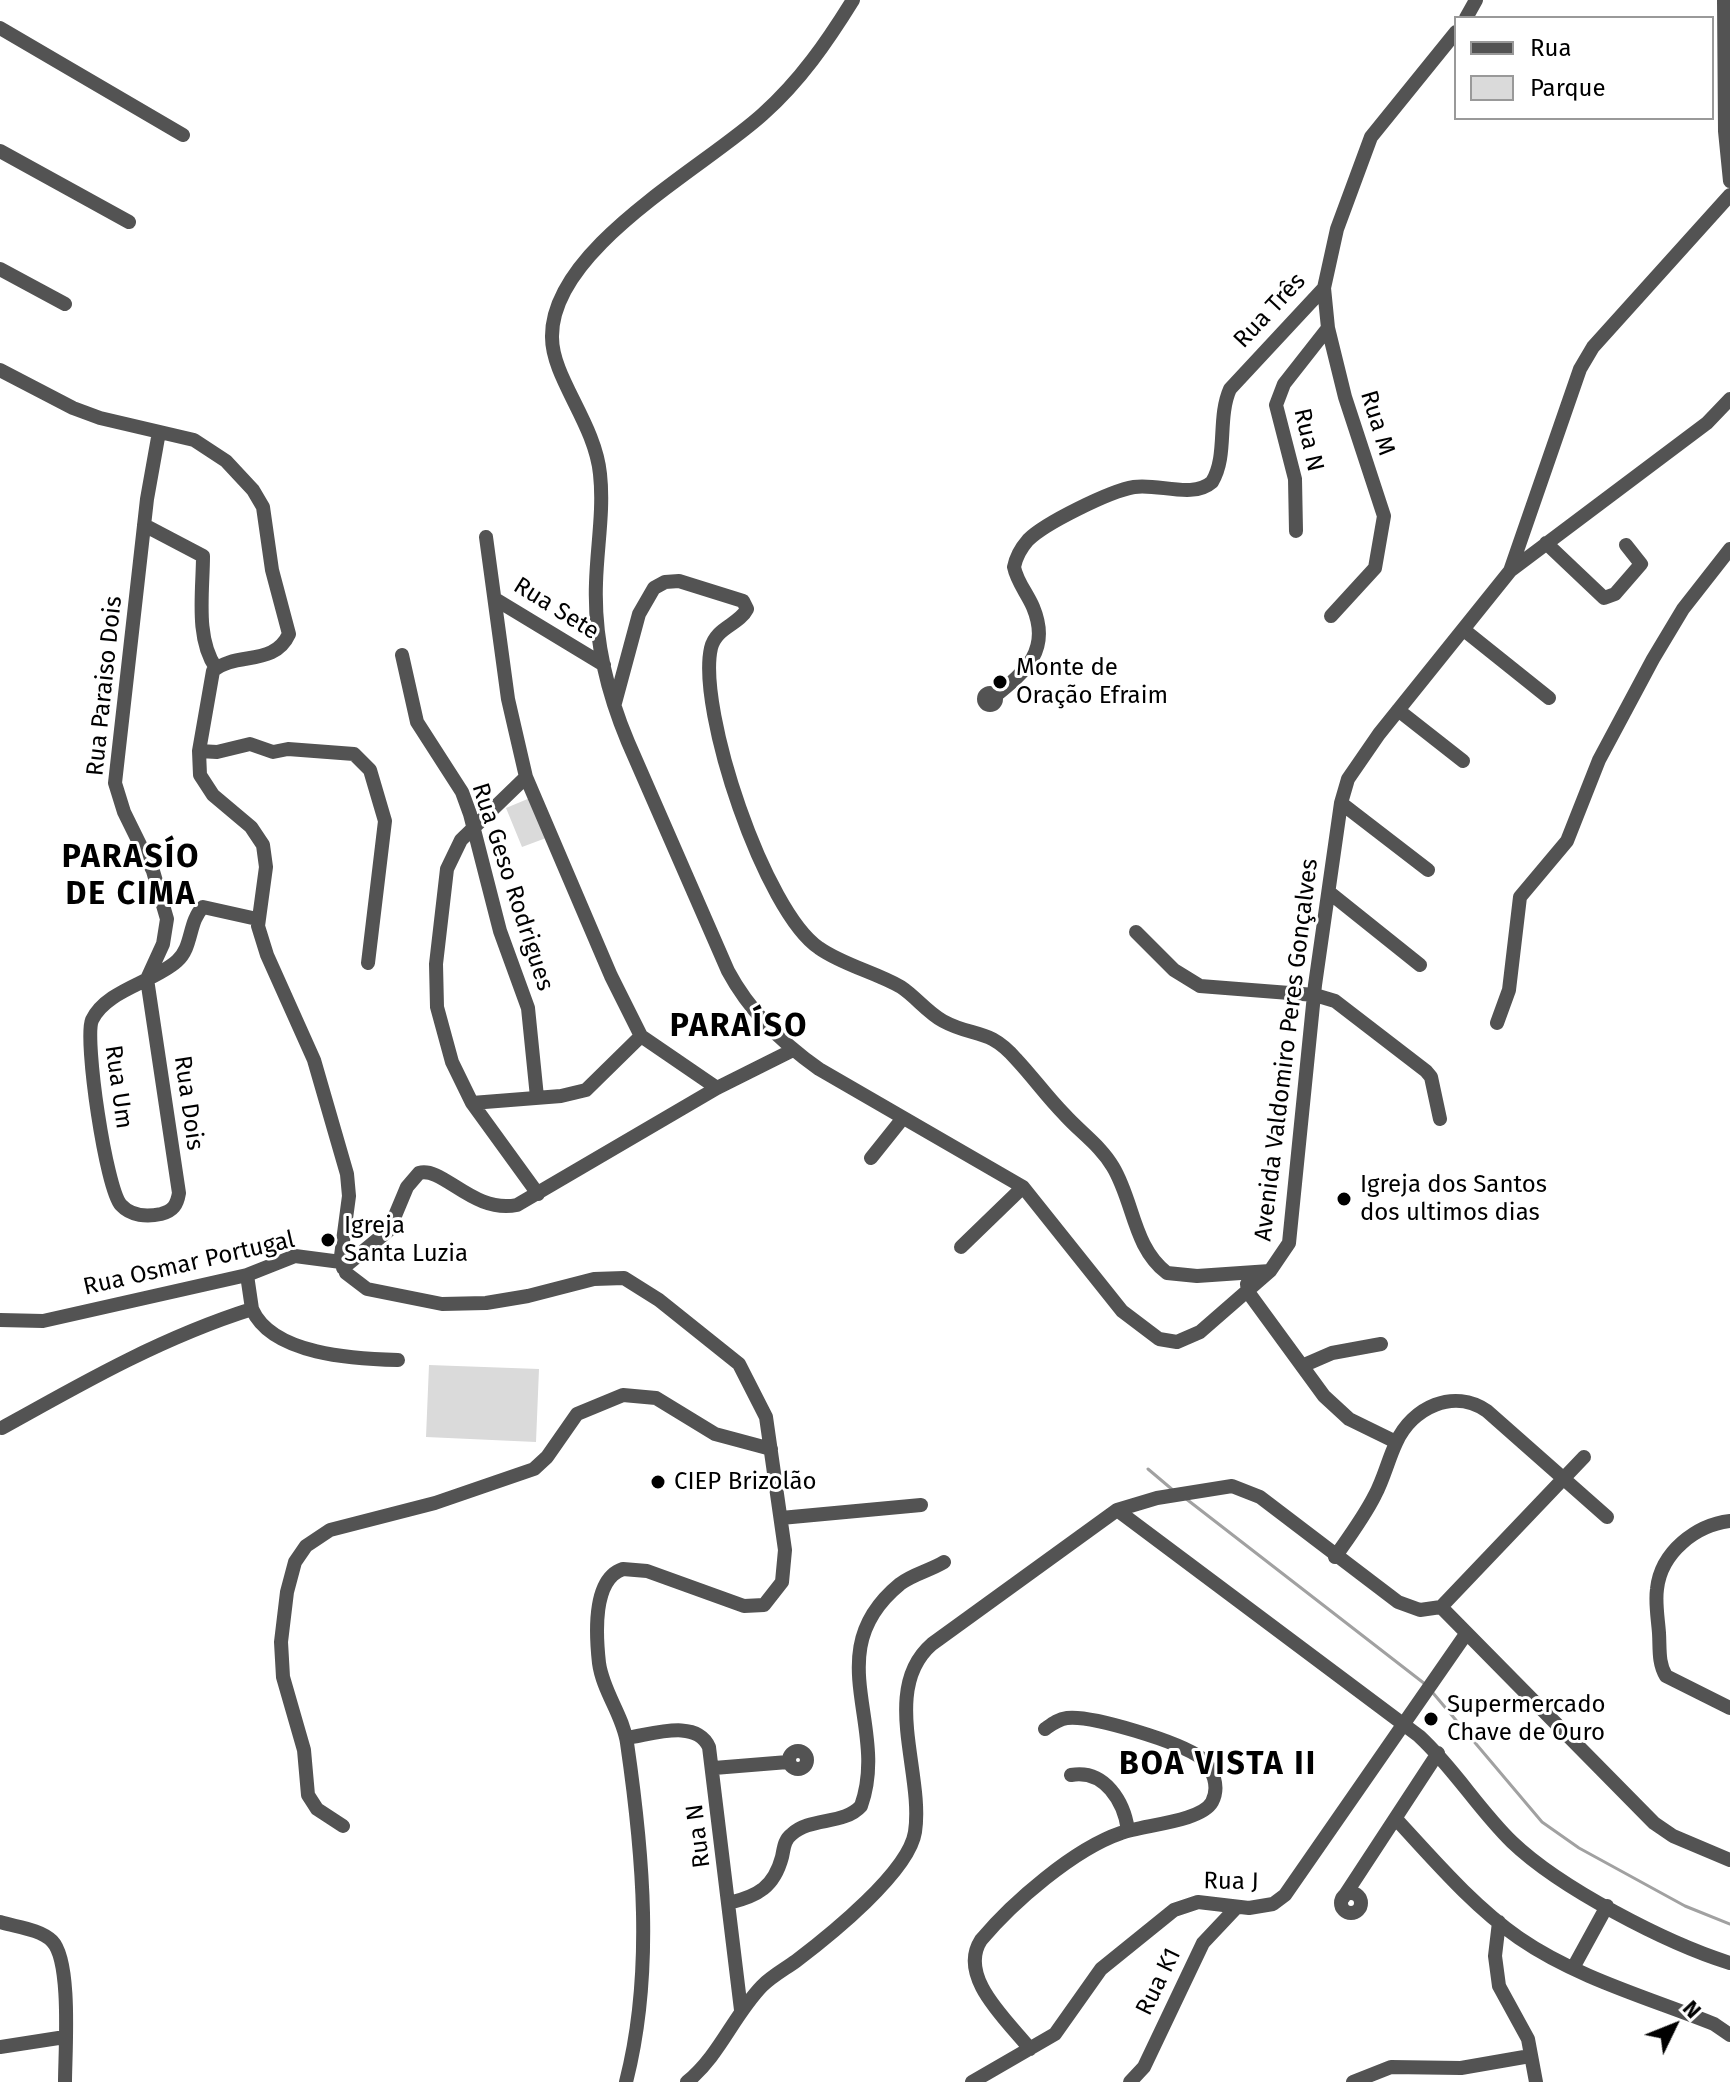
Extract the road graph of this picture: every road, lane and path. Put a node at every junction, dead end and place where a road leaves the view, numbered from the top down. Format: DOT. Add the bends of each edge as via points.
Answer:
graph roads {
  1 [pos="853,0"];
  2 [pos="1724,0"];
  3 [pos="0,28"];
  4 [pos="1454,34"];
  5 [pos="183,135"];
  6 [pos="0,151"];
  7 [pos="1730,181"];
  8 [pos="1730,195"];
  9 [pos="129,222"];
  10 [pos="0,269"];
  11 [pos="1324,288"];
  12 [pos="65,304"];
  13 [pos="1328,328"];
  14 [pos="0,370"];
  15 [pos="1730,399"];
  16 [pos="159,432"];
  17 [pos="144,525"];
  18 [pos="1296,531"];
  19 [pos="486,537"];
  20 [pos="1546,543"];
  21 [pos="1626,545"];
  22 [pos="1730,549"];
  23 [pos="1510,571"];
  24 [pos="495,599"];
  25 [pos="1331,616"];
  26 [pos="1464,630"];
  27 [pos="402,655"];
  28 [pos="604,665"];
  29 [pos="216,668"];
  30 [pos="995,696"];
  31 [pos="1549,698"];
  32 [pos="614,707"];
  33 [pos="1398,710"];
  34 [pos="199,751"];
  35 [pos="1463,761"];
  36 [pos="526,777"];
  37 [pos="1341,803"];
  38 [pos="473,828"];
  39 [pos="1428,870"];
  40 [pos="1330,893"];
  41 [pos="257,919"];
  42 [pos="1136,932"];
  43 [pos="368,963"];
  44 [pos="1420,965"];
  45 [pos="147,979"];
  46 [pos="1315,995"];
  47 [pos="1497,1023"];
  48 [pos="641,1036"];
  49 [pos="793,1050"];
  50 [pos="717,1088"];
  51 [pos="537,1097"];
  52 [pos="472,1103"];
  53 [pos="903,1118"];
  54 [pos="1440,1119"];
  55 [pos="871,1158"];
  56 [pos="1023,1187"];
  57 [pos="538,1194"];
  58 [pos="150,1216"];
  59 [pos="961,1247"];
  60 [pos="342,1259"];
  61 [pos="1270,1271"];
  62 [pos="1237,1274"];
  63 [pos="247,1275"];
  64 [pos="1248,1292"];
  65 [pos="252,1309"];
  66 [pos="0,1320"];
  67 [pos="1381,1344"];
  68 [pos="398,1360"];
  69 [pos="1302,1366"];
  70 [pos="2,1428"];
  71 [pos="1396,1442"];
  72 [pos="771,1449"];
  73 [pos="1584,1457"];
  74 [pos="1563,1478"];
  75 [pos="1157,1498"];
  76 [pos="921,1505"];
  77 [pos="1117,1510"];
  78 [pos="1607,1517"];
  79 [pos="781,1518"];
  80 [pos="1730,1521"];
  81 [pos="1152,1536"];
  82 [pos="1335,1557"];
  83 [pos="944,1562"];
  84 [pos="1441,1607"];
  85 [pos="1466,1634"];
  86 [pos="1730,1708"];
  87 [pos="1404,1724"];
  88 [pos="1045,1729"];
  89 [pos="626,1738"];
  90 [pos="1438,1753"];
  91 [pos="788,1762"];
  92 [pos="714,1768"];
  93 [pos="1071,1775"];
  94 [pos="1396,1819"];
  95 [pos="343,1826"];
  96 [pos="1128,1830"];
  97 [pos="1730,1860"];
  98 [pos="1343,1898"];
  99 [pos="729,1903"];
  100 [pos="1607,1906"];
  101 [pos="1236,1908"];
  102 [pos="0,1922"];
  103 [pos="1499,1922"];
  104 [pos="1730,1963"];
  105 [pos="734,1964"];
  106 [pos="1573,1968"];
  107 [pos="767,1981"];
  108 [pos="741,2010"];
  109 [pos="1730,2035"];
  110 [pos="65,2037"];
  111 [pos="0,2047"];
  112 [pos="1030,2049"];
  113 [pos="1530,2056"];
  114 [pos="626,2081"];
  115 [pos="65,2082"];
  116 [pos="687,2082"];
  117 [pos="972,2082"];
  118 [pos="1130,2082"];
  119 [pos="1353,2082"];
  120 [pos="1536,2082"];
  1 -- 28 [label="street, Avenida Valdomiro Peres Gonçalves" via="792,85 753,123 605,240 570,282 558,306 553,348 588,425 600,472 596,585"];
  2 -- 7 [label="street"];
  3 -- 5 [label="street"];
  4 -- 11 [label="street, Rua Três" via="1371,137 1337,229"];
  6 -- 9 [label="street"];
  8 -- 23 [label="street" via="1593,347 1564,413"];
  10 -- 12 [label="street"];
  11 -- 13 [label="street, Rua M"];
  11 -- 30 [label="street, Rua Três" via="1230,389 1212,482 1199,490 1144,486 1114,493 1041,530 1024,545 1014,567 1036,614 1036,653 1023,674"];
  13 -- 18 [label="street, Rua N" via="1284,384 1276,405 1295,479"];
  13 -- 25 [label="street, Rua M" via="1359,449 1383,508 1375,568"];
  14 -- 16 [label="street" via="73,408"];
  15 -- 20 [label="street, Avenida Valdomiro Peres Gonçalves" via="1707,423"];
  16 -- 17 [label="street, Rua Paraiso Dois"];
  16 -- 29 [label="street" via="212,450 248,483 263,507 289,634 270,653"];
  17 -- 29 [label="street" via="203,556 203,620 208,656"];
  17 -- 45 [label="street, Rua Paraiso Dois" via="115,775 119,799 153,871 167,919 163,944"];
  19 -- 24 [label="street, Rua Sete"];
  20 -- 21 [label="street" via="1604,598 1615,594 1641,564"];
  20 -- 23 [label="street, Avenida Valdomiro Peres Gonçalves"];
  22 -- 47 [label="street" via="1683,609 1653,659 1599,760 1567,841 1520,897 1509,990"];
  23 -- 26 [label="street, Avenida Valdomiro Peres Gonçalves"];
  24 -- 28 [label="street, Rua Sete"];
  24 -- 36 [label="street" via="508,699"];
  26 -- 31 [label="street"];
  26 -- 33 [label="street, Avenida Valdomiro Peres Gonçalves"];
  27 -- 38 [label="street, Rua Geso Rodrigues" via="417,722 462,792"];
  28 -- 32 [label="street, Avenida Valdomiro Peres Gonçalves"];
  29 -- 34 [label="street" via="209,679"];
  32 -- 49 [label="street, Avenida Valdomiro Peres Gonçalves" via="728,971 749,1005"];
  32 -- 62 [label="street" via="639,614 654,588 679,581 743,601 747,611 724,628 711,648 717,727 754,844 792,920 820,949 903,989 943,1022 999,1042 1102,1151 1123,1186 1147,1252 1167,1273"];
  33 -- 35 [label="street"];
  33 -- 37 [label="street, Avenida Valdomiro Peres Gonçalves" via="1348,779"];
  34 -- 41 [label="street" via="203,783 263,845 266,867"];
  34 -- 43 [label="street" via="250,744 273,752 350,754 366,763 385,821"];
  36 -- 38 [label="street"];
  36 -- 48 [label="street"];
  37 -- 39 [label="street"];
  37 -- 40 [label="street, Avenida Valdomiro Peres Gonçalves"];
  38 -- 51 [label="street, Rua Geso Rodrigues" via="500,931 528,1008"];
  38 -- 52 [label="street" via="449,861 435,992 446,1045"];
  40 -- 44 [label="street"];
  40 -- 46 [label="street, Avenida Valdomiro Peres Gonçalves"];
  41 -- 45 [label="street, Rua Um" via="203,907 182,956"];
  41 -- 60 [label="street" via="267,955 314,1060 338,1137 349,1186"];
  42 -- 46 [label="street" via="1174,970 1200,986"];
  45 -- 58 [label="street, Rua Dois" via="179,1193 172,1209"];
  45 -- 58 [label="street, Rua Um" via="100,1008 88,1036 111,1186 126,1210"];
  46 -- 54 [label="street" via="1347,1009 1426,1071"];
  46 -- 61 [label="street, Avenida Valdomiro Peres Gonçalves" via="1289,1243"];
  48 -- 50 [label="street"];
  48 -- 51 [label="street" via="586,1090"];
  49 -- 50 [label="street"];
  49 -- 53 [label="street, Avenida Valdomiro Peres Gonçalves"];
  50 -- 57 [label="street"];
  51 -- 52 [label="street"];
  52 -- 57 [label="street"];
  53 -- 55 [label="street"];
  53 -- 56 [label="street, Avenida Valdomiro Peres Gonçalves"];
  56 -- 59 [label="street"];
  56 -- 64 [label="street, Avenida Valdomiro Peres Gonçalves" via="1122,1311 1159,1339 1177,1342 1193,1337"];
  57 -- 60 [label="street" via="517,1205 493,1205 464,1194 433,1172 419,1173 407,1187 389,1230"];
  60 -- 63 [label="street, Rua Osmar Portugal" via="295,1256"];
  60 -- 72 [label="street" via="354,1282 367,1289 442,1304 486,1303 594,1279 624,1278 739,1364 766,1417"];
  61 -- 62 [label="street"];
  61 -- 64 [label="street, Avenida Valdomiro Peres Gonçalves"];
  62 -- 64 [label="street"];
  63 -- 65 [label="street"];
  63 -- 66 [label="street, Rua Osmar Portugal" via="43,1321"];
  64 -- 69 [label="street"];
  65 -- 68 [label="street" via="269,1330 305,1347 348,1358"];
  65 -- 70 [label="street" via="142,1351"];
  67 -- 69 [label="street" via="1332,1353"];
  69 -- 71 [label="street" via="1336,1408"];
  71 -- 74 [label="street" via="1426,1409 1466,1400 1487,1411"];
  71 -- 82 [label="street" via="1374,1497"];
  72 -- 79 [label="street"];
  72 -- 95 [label="street" via="715,1434 656,1398 623,1395 577,1414 534,1469 435,1503 330,1530 306,1546 295,1562 287,1592 283,1677 304,1750 308,1795 317,1809"];
  73 -- 74 [label="street"];
  74 -- 78 [label="street"];
  74 -- 84 [label="street"];
  75 -- 77 [label="street"];
  75 -- 81 [label="street" via="1145,1514"];
  75 -- 82 [label="street" via="1221,1487 1246,1489"];
  76 -- 79 [label="street"];
  77 -- 81 [label="street"];
  77 -- 107 [label="street" via="932,1644 913,1665 907,1699 916,1809 913,1842 873,1892"];
  79 -- 89 [label="street" via="784,1570 764,1605 744,1606 647,1571 623,1569 607,1579 600,1604 599,1661 604,1688"];
  80 -- 86 [label="street" via="1705,1526 1677,1549 1660,1576 1656,1602 1660,1662 1666,1676"];
  81 -- 87 [label="street"];
  82 -- 84 [label="street" via="1406,1606"];
  83 -- 99 [label="street" via="911,1576 891,1592 859,1646 856,1679 869,1748 861,1806 794,1832 785,1842 770,1885 753,1897"];
  84 -- 85 [label="street"];
  85 -- 87 [label="street, Rua J"];
  85 -- 97 [label="street" via="1654,1823"];
  87 -- 90 [label="street"];
  87 -- 101 [label="street, Rua J" via="1291,1890 1273,1904"];
  88 -- 96 [label="street" via="1068,1718 1097,1720 1191,1753 1206,1764 1215,1783 1208,1807 1168,1823"];
  89 -- 92 [label="street, Rua N" via="698,1733 707,1741"];
  89 -- 114 [label="street" via="640,1873 642,1984"];
  90 -- 94 [label="street"];
  90 -- 100 [label="street" via="1512,1841"];
  91 -- 92 [label="street"];
  92 -- 99 [label="street, Rua N"];
  93 -- 96 [label="street" via="1085,1774 1111,1790 1122,1803"];
  94 -- 98 [label="street"];
  94 -- 103 [label="street"];
  96 -- 112 [label="street" via="1074,1857 999,1921 975,1949 979,1983"];
  99 -- 105 [label="street, Rua N"];
  100 -- 104 [label="street"];
  100 -- 106 [label="street"];
  101 -- 112 [label="street, Rua J" via="1198,1902 1163,1918 1101,1969 1062,2027"];
  101 -- 118 [label="street, Rua K1" via="1209,1933 1144,2067"];
  102 -- 110 [label="street" via="55,1944 63,1980"];
  103 -- 106 [label="street"];
  103 -- 113 [label="street" via="1499,1986 1523,2029"];
  105 -- 107 [label="street" via="749,1981"];
  105 -- 108 [label="street, Rua N"];
  106 -- 109 [label="street"];
  107 -- 108 [label="street"];
  108 -- 116 [label="street" via="712,2057"];
  110 -- 111 [label="street"];
  110 -- 115 [label="street"];
  112 -- 117 [label="street, Rua J"];
  113 -- 119 [label="street" via="1461,2068 1391,2067"];
  113 -- 120 [label="street"];
}
